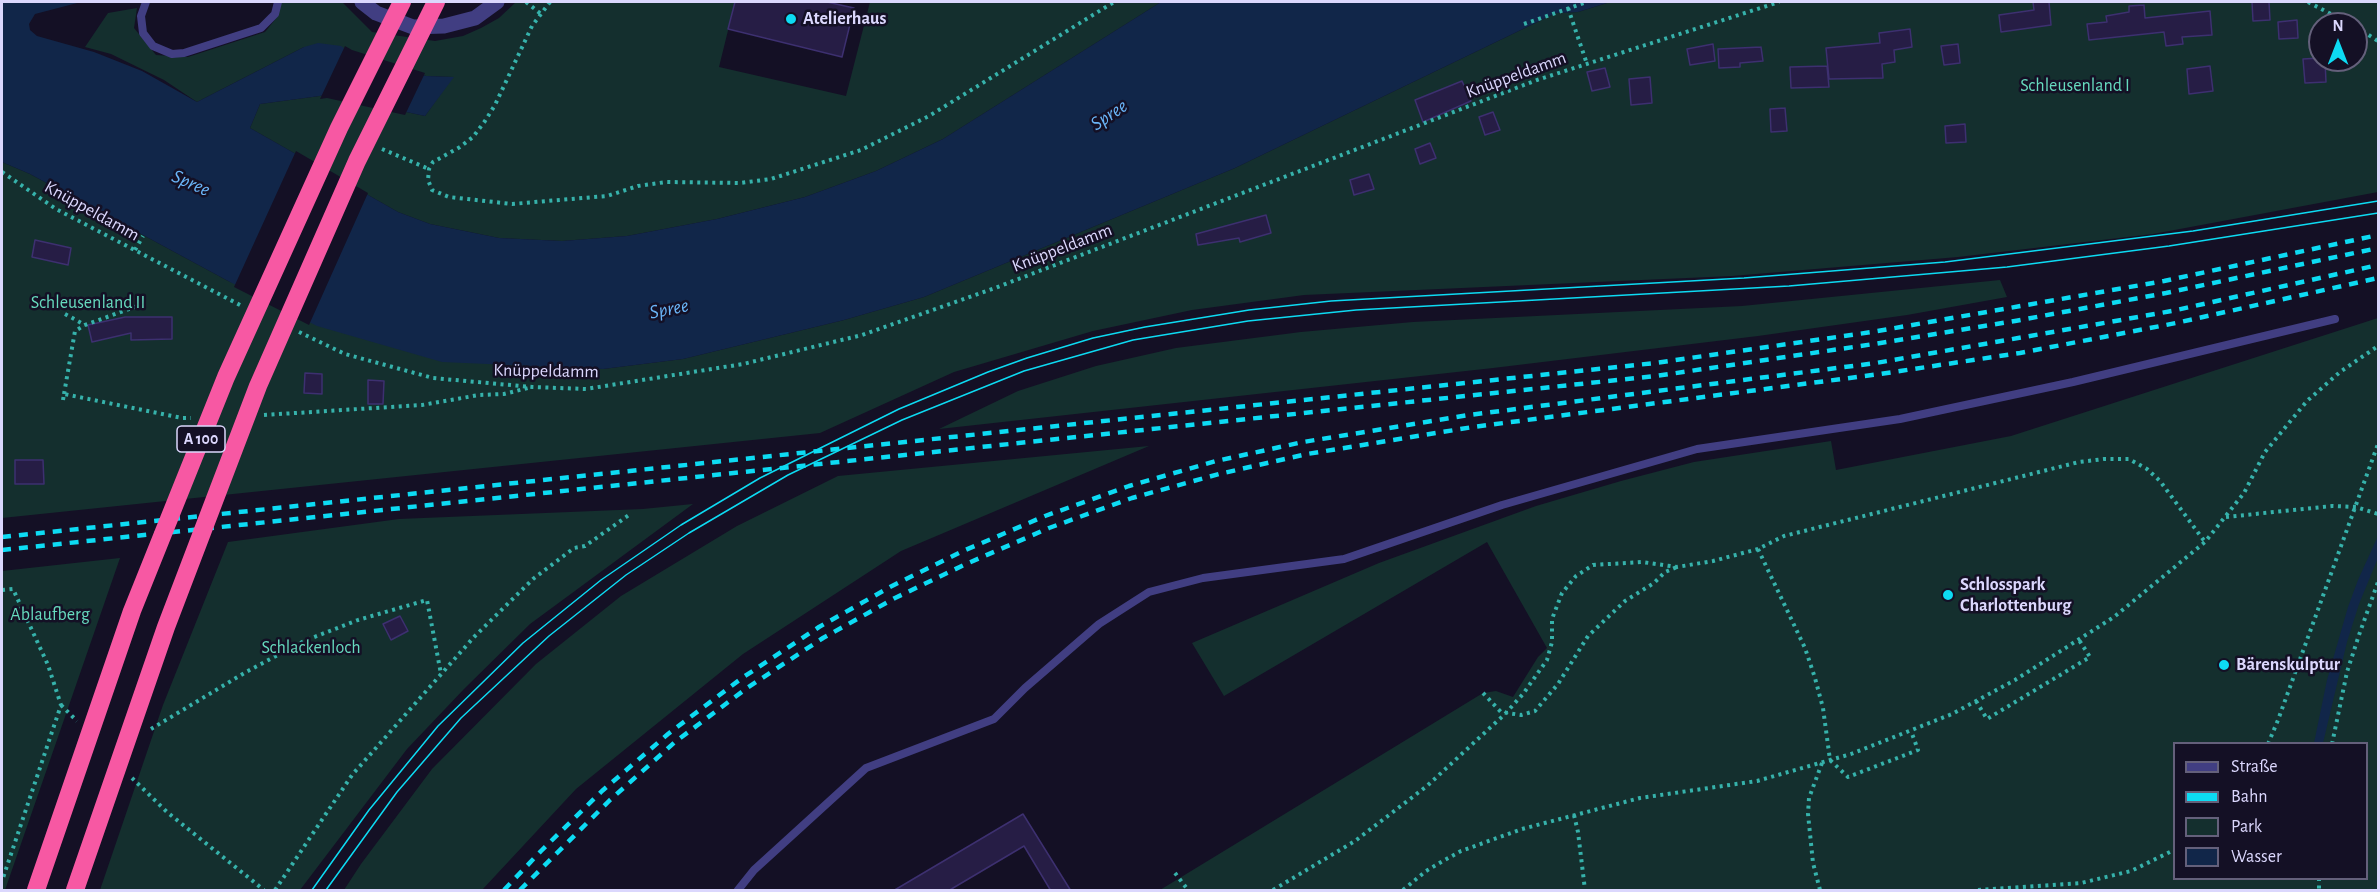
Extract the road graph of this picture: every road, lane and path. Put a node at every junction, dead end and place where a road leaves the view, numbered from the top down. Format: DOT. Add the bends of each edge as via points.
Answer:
graph roads {
  1 [pos="146,2"];
  2 [pos="278,2"];
  3 [pos="362,2"];
  4 [pos="402,2"];
  5 [pos="436,2"];
  6 [pos="496,2"];
  7 [pos="526,2"];
  8 [pos="550,2"];
  9 [pos="1114,2"];
  10 [pos="1587,2"];
  11 [pos="1779,2"];
  12 [pos="2308,2"];
  13 [pos="1568,8"];
  14 [pos="2327,12"];
  15 [pos="541,14"];
  16 [pos="1524,24"];
  17 [pos="1587,63"];
  18 [pos="2,172"];
  19 [pos="143,236"];
  20 [pos="135,250"];
  21 [pos="204,286"];
  22 [pos="140,305"];
  23 [pos="65,314"];
  24 [pos="2335,319"];
  25 [pos="85,325"];
  26 [pos="2379,346"];
  27 [pos="332,348"];
  28 [pos="532,387"];
  29 [pos="64,394"];
  30 [pos="63,400"];
  31 [pos="264,415"];
  32 [pos="194,418"];
  33 [pos="2379,444"];
  34 [pos="2356,507"];
  35 [pos="2379,514"];
  36 [pos="629,515"];
  37 [pos="2225,517"];
  38 [pos="2205,542"];
  39 [pos="1758,549"];
  40 [pos="1677,567"];
  41 [pos="2379,582"];
  42 [pos="2,590"];
  43 [pos="2079,640"];
  44 [pos="441,675"];
  45 [pos="1483,693"];
  46 [pos="1976,700"];
  47 [pos="61,705"];
  48 [pos="1505,714"];
  49 [pos="85,729"];
  50 [pos="1911,731"];
  51 [pos="146,732"];
  52 [pos="2269,742"];
  53 [pos="2332,742"];
  54 [pos="1830,760"];
  55 [pos="1822,762"];
  56 [pos="124,770"];
  57 [pos="1574,815"];
  58 [pos="2173,851"];
  59 [pos="1174,873"];
  60 [pos="2,881"];
  61 [pos="36,891"];
  62 [pos="75,891"];
  63 [pos="264,891"];
  64 [pos="275,891"];
  65 [pos="738,891"];
  66 [pos="1188,891"];
  67 [pos="1273,891"];
  68 [pos="1403,891"];
  69 [pos="1585,891"];
  70 [pos="1820,891"];
  71 [pos="1978,891"];
  1 -- 2 [label="lane" via="141,16 144,33 153,46 172,54 261,28 275,14"];
  3 -- 6 [label="street" via="376,13 413,27 444,26 475,18"];
  4 -- 61 [label="highway, A 100, bridge" via="339,128 226,377 132,611"];
  5 -- 62 [label="highway, A 100, bridge" via="357,161 258,386 166,627"];
  7 -- 15 [label="path"];
  8 -- 15 [label="path"];
  9 -- 15 [label="path" via="929,116 861,150 771,179 740,183 666,182 607,196 512,204 449,197 432,190 428,180 433,162 473,137 485,121"];
  10 -- 13 [label="path"];
  11 -- 17 [label="path, Knüppeldamm"];
  12 -- 14 [label="path"];
  13 -- 16 [label="path"];
  13 -- 17 [label="path"];
  17 -- 28 [label="path, Knüppeldamm" via="862,335 743,364 586,389"];
  18 -- 20 [label="path, Knüppeldamm" via="56,209"];
  19 -- 20 [label="path"];
  20 -- 21 [label="path, Knüppeldamm"];
  22 -- 25 [label="path"];
  23 -- 25 [label="path"];
  24 -- 65 [label="lane" via="1900,419 1697,449 1502,505 1344,559 1203,578 1149,592 1099,624 994,719 866,768 754,870"];
  25 -- 29 [label="path" via="75,331"];
  26 -- 37 [label="path" via="2340,372 2307,401 2265,452 2244,493"];
  27 -- 28 [label="path, Knüppeldamm" via="433,378"];
  28 -- 31 [label="path" via="422,405"];
  29 -- 30 [label="path"];
  29 -- 32 [label="path"];
  33 -- 34 [label="path"];
  34 -- 35 [label="path"];
  34 -- 37 [label="path" via="2310,507"];
  34 -- 52 [label="path"];
  36 -- 44 [label="path" via="585,546 574,548 533,579"];
  37 -- 38 [label="path"];
  38 -- 39 [label="path" via="2160,481 2129,459 2117,459 2079,462 1784,536"];
  38 -- 43 [label="path" via="2114,617"];
  39 -- 40 [label="path"];
  39 -- 54 [label="path" via="1812,668 1823,708"];
  40 -- 48 [label="path" via="1626,602 1588,636 1558,684 1535,711"];
  40 -- 48 [label="path" via="1642,562 1605,563 1593,565 1576,576 1554,612 1550,652 1543,668"];
  41 -- 53 [label="path" via="2350,663"];
  42 -- 47 [label="path" via="13,589 48,665"];
  43 -- 46 [label="path"];
  43 -- 46 [label="path" via="2090,657 1987,719"];
  44 -- 51 [label="path" via="427,600 304,641"];
  44 -- 64 [label="path" via="352,775"];
  45 -- 48 [label="path"];
  46 -- 50 [label="path"];
  47 -- 49 [label="path"];
  47 -- 60 [label="path"];
  48 -- 67 [label="path" via="1427,786 1355,841"];
  50 -- 54 [label="path"];
  50 -- 54 [label="path" via="1918,750 1848,777"];
  54 -- 55 [label="path"];
  55 -- 57 [label="path" via="1757,781 1640,798"];
  55 -- 70 [label="path" via="1809,798 1808,814"];
  56 -- 63 [label="path" via="167,812"];
  57 -- 68 [label="path" via="1461,851 1426,871"];
  57 -- 69 [label="path"];
  58 -- 71 [label="path" via="2131,872 2081,883"];
  59 -- 66 [label="path"];
}
